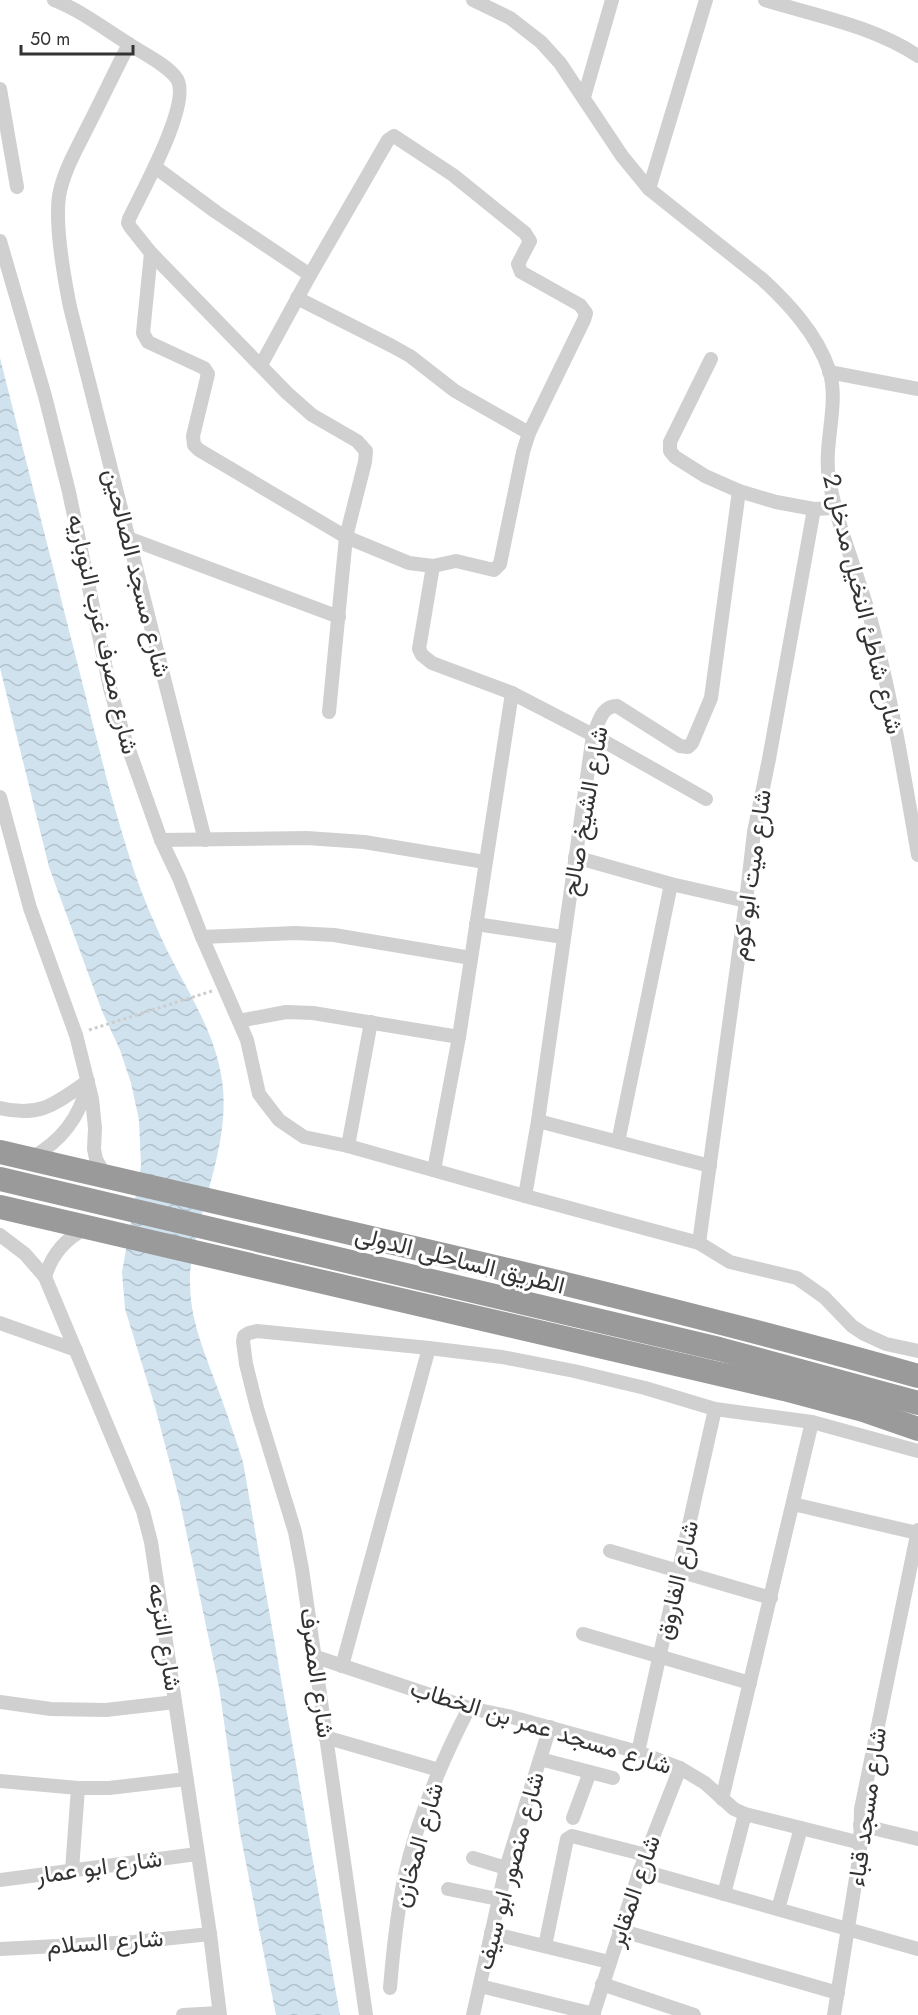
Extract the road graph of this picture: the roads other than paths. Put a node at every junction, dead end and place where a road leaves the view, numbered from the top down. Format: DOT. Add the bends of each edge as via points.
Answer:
graph roads {
  1 [pos="54,0"];
  2 [pos="473,0"];
  3 [pos="612,0"];
  4 [pos="706,0"];
  5 [pos="765,0"];
  6 [pos="129,44"];
  7 [pos="918,56"];
  8 [pos="0,88"];
  9 [pos="584,97"];
  10 [pos="155,167"];
  11 [pos="17,187"];
  12 [pos="649,189"];
  13 [pos="0,241"];
  14 [pos="152,253"];
  15 [pos="310,275"];
  16 [pos="297,298"];
  17 [pos="711,358"];
  18 [pos="261,365"];
  19 [pos="829,372"];
  20 [pos="918,389"];
  21 [pos="529,433"];
  22 [pos="739,491"];
  23 [pos="836,508"];
  24 [pos="814,509"];
  25 [pos="346,537"];
  26 [pos="128,538"];
  27 [pos="433,566"];
  28 [pos="339,617"];
  29 [pos="512,693"];
  30 [pos="329,712"];
  31 [pos="593,735"];
  32 [pos="706,800"];
  33 [pos="1,802"];
  34 [pos="161,840"];
  35 [pos="205,840"];
  36 [pos="918,855"];
  37 [pos="575,857"];
  38 [pos="486,862"];
  39 [pos="671,884"];
  40 [pos="746,901"];
  41 [pos="476,924"];
  42 [pos="202,937"];
  43 [pos="563,937"];
  44 [pos="471,958"];
  45 [pos="239,1021"];
  46 [pos="371,1023"];
  47 [pos="459,1037"];
  48 [pos="88,1081"];
  49 [pos="0,1108"];
  50 [pos="538,1121"];
  51 [pos="618,1142"];
  52 [pos="348,1146"];
  53 [pos="0,1152"];
  54 [pos="31,1159"];
  55 [pos="710,1166"];
  56 [pos="434,1170"];
  57 [pos="105,1176"];
  58 [pos="0,1179"];
  59 [pos="525,1196"];
  60 [pos="0,1207"];
  61 [pos="86,1228"];
  62 [pos="0,1235"];
  63 [pos="699,1243"];
  64 [pos="45,1277"];
  65 [pos="0,1323"];
  66 [pos="429,1348"];
  67 [pos="76,1350"];
  68 [pos="918,1351"];
  69 [pos="918,1376"];
  70 [pos="918,1404"];
  71 [pos="715,1409"];
  72 [pos="812,1422"];
  73 [pos="918,1429"];
  74 [pos="918,1451"];
  75 [pos="793,1504"];
  76 [pos="918,1531"];
  77 [pos="610,1551"];
  78 [pos="679,1571"];
  79 [pos="771,1598"];
  80 [pos="583,1634"];
  81 [pos="316,1657"];
  82 [pos="660,1657"];
  83 [pos="342,1666"];
  84 [pos="750,1683"];
  85 [pos="0,1702"];
  86 [pos="175,1702"];
  87 [pos="469,1708"];
  88 [pos="550,1727"];
  89 [pos="325,1737"];
  90 [pos="638,1752"];
  91 [pos="540,1759"];
  92 [pos="680,1768"];
  93 [pos="439,1770"];
  94 [pos="590,1772"];
  95 [pos="613,1778"];
  96 [pos="186,1779"];
  97 [pos="0,1782"];
  98 [pos="78,1788"];
  99 [pos="722,1799"];
  100 [pos="745,1814"];
  101 [pos="573,1818"];
  102 [pos="860,1826"];
  103 [pos="801,1828"];
  104 [pos="918,1839"];
  105 [pos="861,1844"];
  106 [pos="197,1854"];
  107 [pos="646,1855"];
  108 [pos="473,1858"];
  109 [pos="506,1868"];
  110 [pos="72,1870"];
  111 [pos="640,1870"];
  112 [pos="0,1880"];
  113 [pos="448,1889"];
  114 [pos="724,1894"];
  115 [pos="498,1899"];
  116 [pos="778,1909"];
  117 [pos="848,1929"];
  118 [pos="619,1930"];
  119 [pos="491,1933"];
  120 [pos="210,1934"];
  121 [pos="545,1946"];
  122 [pos="0,1949"];
  123 [pos="918,1949"];
  124 [pos="609,1962"];
  125 [pos="602,1984"];
  126 [pos="480,1986"];
  127 [pos="390,1988"];
  128 [pos="838,1993"];
  129 [pos="220,2014"];
  130 [pos="594,2014"];
  131 [pos="183,2015"];
  132 [pos="366,2015"];
  133 [pos="473,2015"];
  134 [pos="694,2015"];
  135 [pos="834,2015"];
  1 -- 6 [label="street"];
  2 -- 9 [label="street, شارع شاطئ النخيل مدخل 2" via="510,18 541,42"];
  3 -- 9 [label="street"];
  4 -- 12 [label="street"];
  5 -- 7 [label="street" via="878,34"];
  6 -- 10 [label="street" via="169,71 180,84 181,95"];
  6 -- 26 [label="street, شارع مسجد الصالحين" via="72,159 59,196 61,248 70,307"];
  8 -- 11 [label="street"];
  9 -- 12 [label="street, شارع شاطئ النخيل مدخل 2" via="622,156"];
  10 -- 14 [label="street" via="129,219"];
  10 -- 15 [label="street"];
  12 -- 19 [label="street, شارع شاطئ النخيل مدخل 2" via="778,294 812,335"];
  13 -- 34 [label="street, شارع مصرف غرب النوباريه" via="69,492 110,688"];
  14 -- 18 [label="street"];
  14 -- 25 [label="street" via="145,338 204,368 208,374 194,445"];
  15 -- 16 [label="street"];
  15 -- 21 [label="street" via="391,137 453,176 528,236 529,245 518,264 521,272 580,305 586,313"];
  16 -- 18 [label="street"];
  16 -- 21 [label="street" via="410,356 455,391"];
  17 -- 22 [label="street" via="670,442 670,451 705,476"];
  18 -- 25 [label="street" via="312,415 364,447 367,454"];
  19 -- 20 [label="street"];
  19 -- 23 [label="street, شارع شاطئ النخيل مدخل 2" via="832,391 826,451"];
  21 -- 27 [label="street" via="500,564 494,570 456,561"];
  22 -- 24 [label="street"];
  22 -- 31 [label="street, شارع الشيخ صالح" via="711,698 692,743 682,747 613,706 604,711"];
  23 -- 24 [label="street"];
  23 -- 36 [label="street, شارع شاطئ النخيل مدخل 2" via="883,669"];
  24 -- 40 [label="street, شارع ميت ابو كوم" via="754,832"];
  25 -- 27 [label="street" via="409,563"];
  25 -- 28 [label="street"];
  26 -- 28 [label="street"];
  26 -- 35 [label="street, شارع مسجد الصالحين"];
  27 -- 29 [label="street" via="419,642 422,655 432,663"];
  28 -- 30 [label="street"];
  29 -- 31 [label="street"];
  29 -- 38 [label="street"];
  31 -- 32 [label="street"];
  31 -- 37 [label="street, شارع الشيخ صالح"];
  33 -- 48 [label="street" via="30,908 76,1035"];
  34 -- 35 [label="street"];
  34 -- 42 [label="street, شارع مصرف غرب النوباريه"];
  35 -- 38 [label="street" via="307,838 364,842"];
  37 -- 39 [label="street"];
  37 -- 43 [label="street, شارع الشيخ صالح"];
  38 -- 41 [label="street"];
  39 -- 40 [label="street"];
  39 -- 51 [label="street"];
  40 -- 55 [label="street, شارع ميت ابو كوم"];
  41 -- 43 [label="street"];
  41 -- 44 [label="street"];
  42 -- 44 [label="street" via="334,935"];
  42 -- 45 [label="street, شارع مصرف غرب النوباريه"];
  43 -- 50 [label="street, شارع الشيخ صالح"];
  44 -- 47 [label="street"];
  45 -- 46 [label="street" via="286,1012"];
  45 -- 52 [label="street, شارع مصرف غرب النوباريه" via="259,1094 279,1120 304,1137"];
  46 -- 47 [label="street"];
  46 -- 52 [label="street"];
  47 -- 56 [label="street"];
  48 -- 49 [label="street" via="45,1109 20,1112"];
  48 -- 54 [label="street" via="74,1120 55,1143"];
  48 -- 57 [label="street" via="94,1114 94,1149"];
  50 -- 51 [label="street"];
  50 -- 59 [label="street, شارع الشيخ صالح"];
  51 -- 55 [label="street"];
  52 -- 56 [label="street"];
  53 -- 54 [label="highway, الطريق الساحلى الدولى"];
  54 -- 57 [label="highway, الطريق الساحلى الدولى"];
  55 -- 63 [label="street, شارع ميت ابو كوم"];
  56 -- 59 [label="street"];
  57 -- 69 [label="highway, الطريق الساحلى الدولى" via="778,1337"];
  58 -- 70 [label="highway" via="719,1349"];
  59 -- 63 [label="street"];
  60 -- 61 [label="highway"];
  61 -- 64 [label="street" via="60,1247"];
  61 -- 73 [label="highway" via="784,1389"];
  62 -- 64 [label="street, شارع الترعه" via="25,1254"];
  63 -- 68 [label="street" via="730,1262 797,1278 864,1334"];
  64 -- 67 [label="street, شارع الترعه"];
  65 -- 67 [label="street"];
  66 -- 71 [label="street" via="574,1371"];
  66 -- 81 [label="street, شارع المصرف" via="257,1331 244,1336 246,1364 257,1408 295,1532"];
  66 -- 83 [label="street"];
  67 -- 86 [label="street, شارع الترعه" via="143,1511"];
  71 -- 72 [label="street"];
  71 -- 78 [label="street, شارع الفاروق"];
  72 -- 74 [label="street"];
  72 -- 75 [label="street"];
  75 -- 76 [label="street"];
  75 -- 79 [label="street"];
  76 -- 102 [label="street, شارع مسجد قباء"];
  77 -- 78 [label="street"];
  78 -- 79 [label="street"];
  78 -- 82 [label="street, شارع الفاروق"];
  79 -- 84 [label="street"];
  80 -- 82 [label="street"];
  81 -- 83 [label="street, شارع مسجد عمر بن الخطاب"];
  81 -- 89 [label="street, شارع المصرف"];
  82 -- 84 [label="street"];
  82 -- 90 [label="street, شارع الفاروق"];
  83 -- 87 [label="street, شارع مسجد عمر بن الخطاب"];
  84 -- 99 [label="street"];
  85 -- 86 [label="street" via="106,1710"];
  86 -- 96 [label="street, شارع الترعه"];
  87 -- 88 [label="street, شارع مسجد عمر بن الخطاب"];
  87 -- 93 [label="street, شارع المخازن"];
  88 -- 90 [label="street, شارع مسجد عمر بن الخطاب"];
  88 -- 91 [label="street, شارع منصور ابو سيف"];
  89 -- 93 [label="street"];
  89 -- 132 [label="street, شارع المصرف"];
  90 -- 92 [label="street, شارع مسجد عمر بن الخطاب"];
  91 -- 94 [label="street"];
  91 -- 109 [label="street, شارع منصور ابو سيف"];
  92 -- 99 [label="street, شارع مسجد عمر بن الخطاب"];
  92 -- 107 [label="street, شارع المقابر"];
  93 -- 127 [label="street, شارع المخازن" via="405,1877"];
  94 -- 95 [label="street"];
  94 -- 101 [label="street"];
  96 -- 98 [label="street"];
  96 -- 106 [label="street, شارع الترعه"];
  97 -- 98 [label="street"];
  98 -- 110 [label="street"];
  99 -- 100 [label="street, شارع مسجد عمر بن الخطاب"];
  100 -- 103 [label="street, شارع مسجد عمر بن الخطاب"];
  100 -- 114 [label="street"];
  102 -- 104 [label="street"];
  102 -- 105 [label="street, شارع مسجد قباء"];
  103 -- 105 [label="street, شارع مسجد عمر بن الخطاب"];
  103 -- 116 [label="street"];
  105 -- 117 [label="street, شارع مسجد قباء"];
  106 -- 110 [label="street, شارع ابو عمار"];
  106 -- 120 [label="street, شارع الترعه"];
  107 -- 111 [label="street, شارع المقابر"];
  107 -- 121 [label="street" via="572,1836 567,1839"];
  108 -- 109 [label="street"];
  109 -- 115 [label="street, شارع منصور ابو سيف"];
  110 -- 112 [label="street, شارع ابو عمار"];
  111 -- 114 [label="street"];
  111 -- 118 [label="street, شارع المقابر"];
  113 -- 115 [label="street"];
  114 -- 116 [label="street"];
  115 -- 119 [label="street, شارع منصور ابو سيف"];
  116 -- 117 [label="street"];
  117 -- 123 [label="street"];
  117 -- 128 [label="street, شارع مسجد قباء"];
  118 -- 124 [label="street, شارع المقابر"];
  118 -- 128 [label="street"];
  119 -- 121 [label="street"];
  119 -- 126 [label="street, شارع منصور ابو سيف"];
  120 -- 122 [label="street, شارع السلام"];
  120 -- 129 [label="street, شارع الترعه"];
  121 -- 124 [label="street"];
  124 -- 125 [label="street, شارع المقابر"];
  125 -- 130 [label="street, شارع المقابر"];
  125 -- 134 [label="street"];
  126 -- 130 [label="street"];
  126 -- 133 [label="street, شارع منصور ابو سيف"];
  128 -- 135 [label="street, شارع مسجد قباء"];
  129 -- 131 [label="street"];
}
